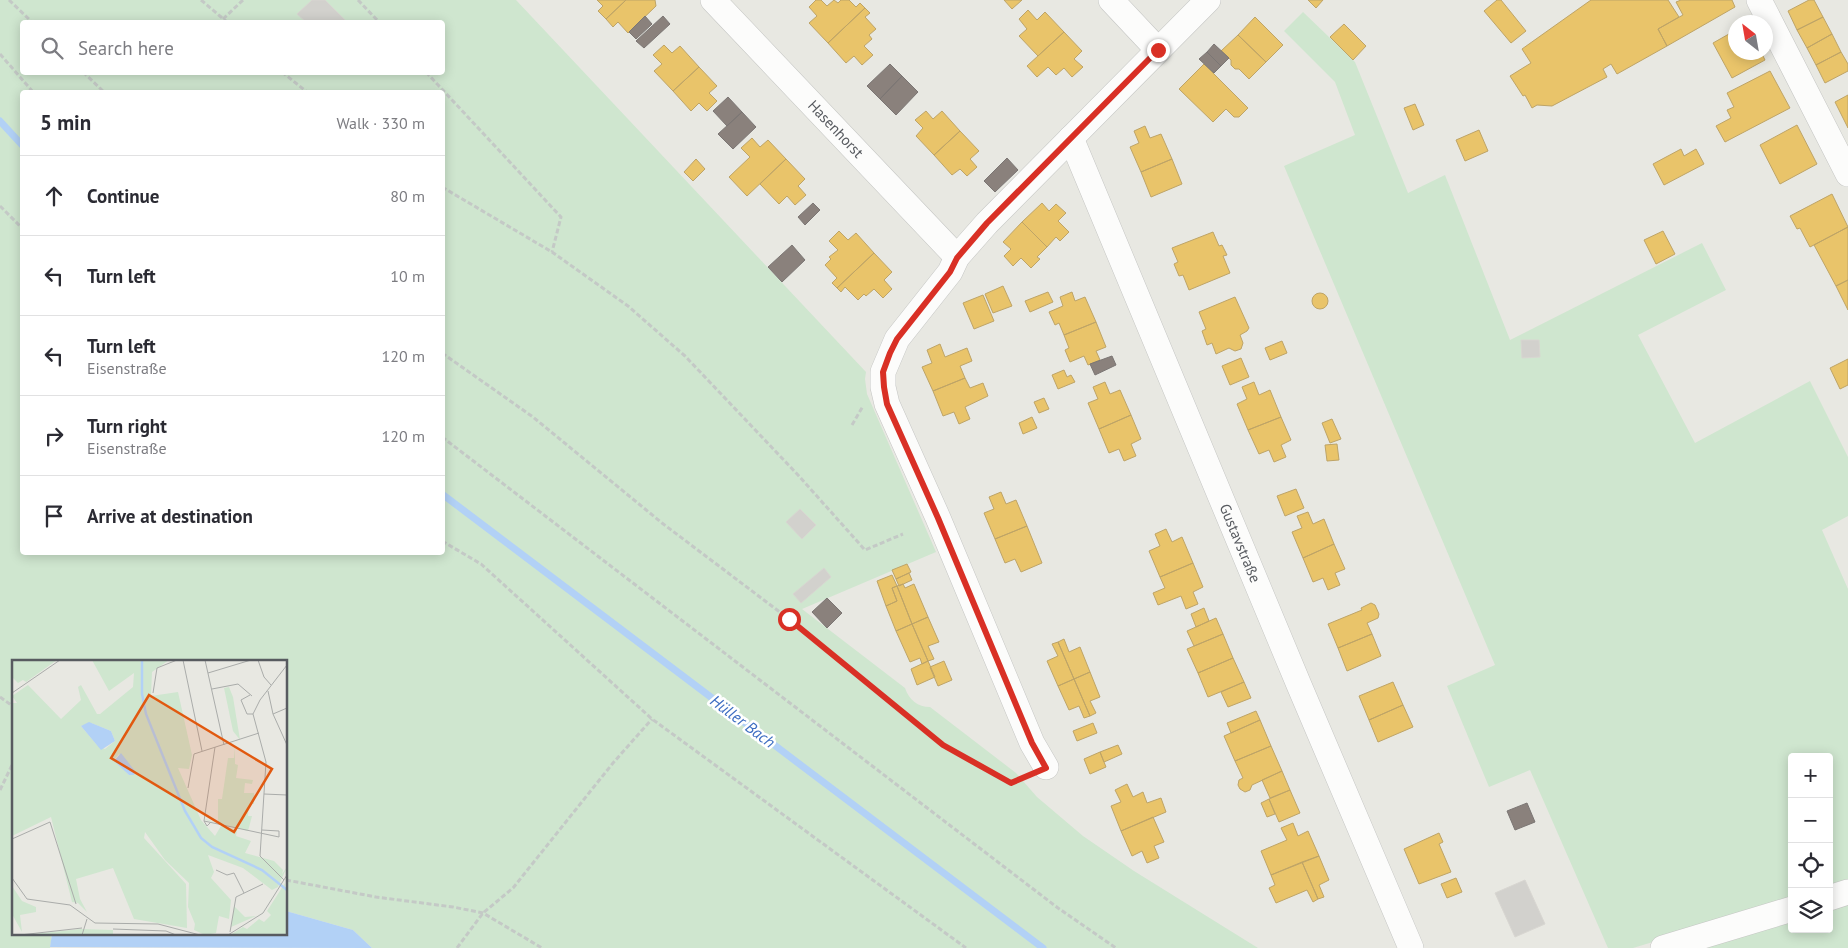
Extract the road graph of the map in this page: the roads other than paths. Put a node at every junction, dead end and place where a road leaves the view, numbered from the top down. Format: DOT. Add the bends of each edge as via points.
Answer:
graph roads {
  1 [pos="714,0"];
  2 [pos="1111,0"];
  3 [pos="1208,0"];
  4 [pos="1759,0"];
  5 [pos="1158,50"];
  6 [pos="1071,138"];
  7 [pos="1848,174"];
  8 [pos="957,258"];
  9 [pos="1046,768"];
  10 [pos="1848,892"];
  11 [pos="1833,897"];
  12 [pos="1788,910"];
  13 [pos="1410,948"];
  14 [pos="1664,948"];
  1 -- 8 [label="street, Hasenhorst"];
  2 -- 5 [label="street"];
  3 -- 5 [label="street"];
  4 -- 7 [label="street"];
  5 -- 6 [label="street"];
  6 -- 8 [label="street"];
  6 -- 13 [label="street, Gustavstraße"];
  8 -- 9 [label="street" via="950,272 897,339 883,372 884,387 887,404 1032,743"];
  10 -- 11 [label="street"];
  12 -- 14 [label="street"];
}
